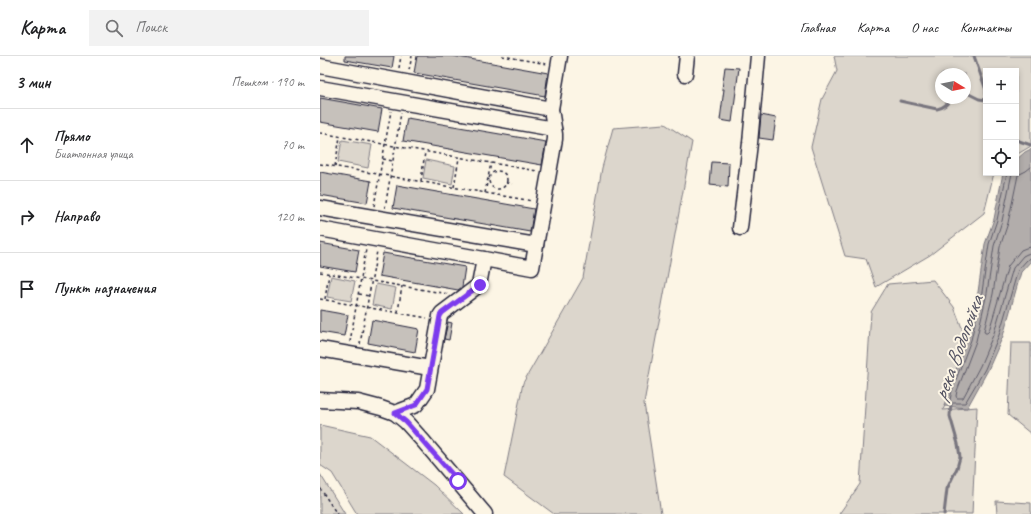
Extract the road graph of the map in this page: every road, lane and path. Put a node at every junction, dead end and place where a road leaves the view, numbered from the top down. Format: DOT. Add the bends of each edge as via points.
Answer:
graph roads {
  1 [pos="412,56"];
  2 [pos="502,56"];
  3 [pos="687,56"];
  4 [pos="758,56"];
  5 [pos="518,57"];
  6 [pos="559,61"];
  7 [pos="320,66"];
  8 [pos="685,74"];
  9 [pos="407,82"];
  10 [pos="320,88"];
  11 [pos="403,102"];
  12 [pos="551,109"];
  13 [pos="554,129"];
  14 [pos="320,133"];
  15 [pos="340,137"];
  16 [pos="396,146"];
  17 [pos="425,152"];
  18 [pos="459,158"];
  19 [pos="382,159"];
  20 [pos="393,161"];
  21 [pos="491,163"];
  22 [pos="320,164"];
  23 [pos="335,166"];
  24 [pos="549,173"];
  25 [pos="390,176"];
  26 [pos="489,179"];
  27 [pos="420,181"];
  28 [pos="506,183"];
  29 [pos="512,184"];
  30 [pos="454,187"];
  31 [pos="485,193"];
  32 [pos="544,203"];
  33 [pos="320,208"];
  34 [pos="383,219"];
  35 [pos="740,228"];
  36 [pos="320,229"];
  37 [pos="379,240"];
  38 [pos="536,245"];
  39 [pos="484,259"];
  40 [pos="320,272"];
  41 [pos="329,274"];
  42 [pos="372,281"];
  43 [pos="402,286"];
  44 [pos="358,294"];
  45 [pos="369,296"];
  46 [pos="463,297"];
  47 [pos="320,299"];
  48 [pos="325,300"];
  49 [pos="367,307"];
  50 [pos="398,312"];
  51 [pos="439,320"];
  52 [pos="320,349"];
  53 [pos="358,355"];
  54 [pos="430,368"];
  55 [pos="320,400"];
  56 [pos="395,413"];
  57 [pos="320,488"];
  58 [pos="337,514"];
  59 [pos="485,514"];
  1 -- 9 [label="path"];
  2 -- 5 [label="path"];
  3 -- 8 [label="street"];
  4 -- 35 [label="street"];
  5 -- 6 [label="path"];
  6 -- 12 [label="street"];
  7 -- 9 [label="street"];
  9 -- 12 [label="street"];
  10 -- 11 [label="street"];
  11 -- 13 [label="street"];
  11 -- 16 [label="path"];
  12 -- 13 [label="street"];
  13 -- 24 [label="street" via="555,139"];
  14 -- 15 [label="path"];
  15 -- 16 [label="path"];
  15 -- 23 [label="path"];
  16 -- 17 [label="path"];
  16 -- 20 [label="path"];
  17 -- 18 [label="path"];
  17 -- 27 [label="path"];
  18 -- 21 [label="path"];
  18 -- 30 [label="path"];
  19 -- 20 [label="path"];
  20 -- 25 [label="path"];
  21 -- 24 [label="path"];
  21 -- 26 [label="path"];
  22 -- 23 [label="path"];
  23 -- 25 [label="path"];
  24 -- 32 [label="street"];
  25 -- 27 [label="path"];
  25 -- 34 [label="path"];
  26 -- 28 [label="path" via="491,185 497,189 503,188"];
  26 -- 28 [label="path" via="493,173 500,172 507,179"];
  26 -- 31 [label="path"];
  27 -- 30 [label="path"];
  28 -- 29 [label="path"];
  30 -- 31 [label="path"];
  31 -- 32 [label="path"];
  32 -- 38 [label="street"];
  33 -- 34 [label="street"];
  34 -- 38 [label="street"];
  36 -- 37 [label="street"];
  37 -- 39 [label="street"];
  37 -- 42 [label="path"];
  38 -- 39 [label="street" via="532,268"];
  39 -- 46 [label="street" via="480,285"];
  40 -- 41 [label="path"];
  41 -- 42 [label="path"];
  41 -- 48 [label="path"];
  42 -- 43 [label="path"];
  42 -- 45 [label="path"];
  43 -- 46 [label="path"];
  43 -- 50 [label="path"];
  44 -- 45 [label="path"];
  45 -- 49 [label="path"];
  46 -- 51 [label="street" via="442,313"];
  47 -- 48 [label="path"];
  48 -- 49 [label="path"];
  49 -- 50 [label="path"];
  49 -- 53 [label="path"];
  50 -- 51 [label="path"];
  51 -- 54 [label="street"];
  52 -- 53 [label="street"];
  53 -- 54 [label="street"];
  54 -- 56 [label="street" via="427,389 416,405"];
  55 -- 56 [label="street" via="358,402"];
  56 -- 59 [label="street" via="424,442"];
  57 -- 58 [label="path"];
}
